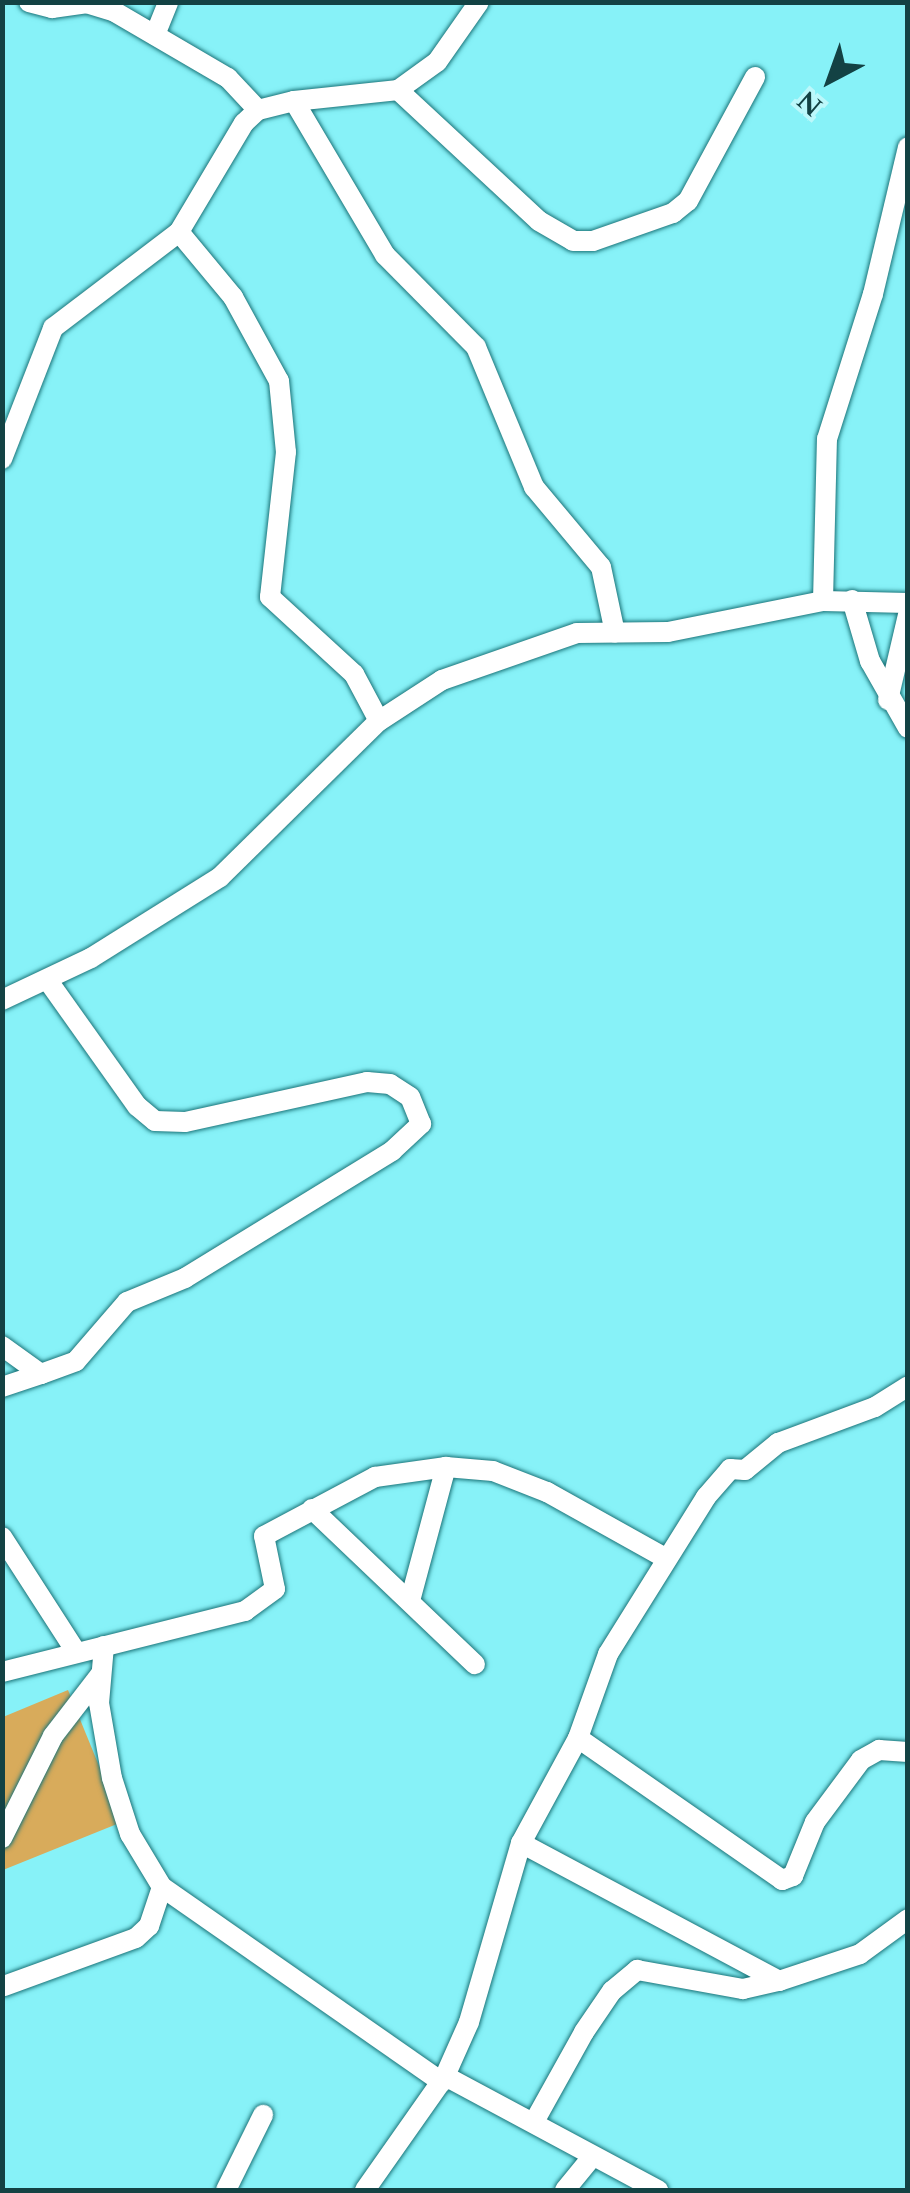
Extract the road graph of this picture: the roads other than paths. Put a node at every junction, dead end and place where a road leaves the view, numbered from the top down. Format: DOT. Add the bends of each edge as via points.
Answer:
graph roads {
  1 [pos="28,2"];
  2 [pos="168,2"];
  3 [pos="479,2"];
  4 [pos="155,35"];
  5 [pos="755,77"];
  6 [pos="398,90"];
  7 [pos="294,102"];
  8 [pos="258,110"];
  9 [pos="908,147"];
  10 [pos="179,232"];
  11 [pos="2,458"];
  12 [pos="852,600"];
  13 [pos="823,601"];
  14 [pos="908,603"];
  15 [pos="908,616"];
  16 [pos="614,633"];
  17 [pos="888,700"];
  18 [pos="379,721"];
  19 [pos="908,728"];
  20 [pos="48,982"];
  21 [pos="2,1000"];
  22 [pos="2,1346"];
  23 [pos="41,1374"];
  24 [pos="908,1386"];
  25 [pos="2,1387"];
  26 [pos="446,1467"];
  27 [pos="312,1509"];
  28 [pos="2,1538"];
  29 [pos="668,1559"];
  30 [pos="410,1601"];
  31 [pos="104,1646"];
  32 [pos="76,1652"];
  33 [pos="475,1664"];
  34 [pos="2,1672"];
  35 [pos="100,1675"];
  36 [pos="578,1738"];
  37 [pos="908,1752"];
  38 [pos="2,1838"];
  39 [pos="521,1843"];
  40 [pos="162,1887"];
  41 [pos="908,1919"];
  42 [pos="779,1981"];
  43 [pos="3,1985"];
  44 [pos="443,2079"];
  45 [pos="262,2114"];
  46 [pos="534,2122"];
  47 [pos="592,2157"];
  48 [pos="226,2190"];
  49 [pos="366,2190"];
  50 [pos="565,2190"];
  51 [pos="658,2190"];
  1 -- 4 [label="street" via="102,6"];
  2 -- 4 [label="street"];
  3 -- 6 [label="street" via="437,62"];
  4 -- 8 [label="street" via="228,78"];
  5 -- 6 [label="street" via="688,201 673,214 593,241 573,241 539,221"];
  6 -- 7 [label="street"];
  7 -- 8 [label="street"];
  7 -- 16 [label="street" via="385,254 476,347 534,488 600,567"];
  8 -- 10 [label="street" via="229,140"];
  9 -- 13 [label="street" via="873,294 827,439"];
  10 -- 11 [label="street" via="53,328"];
  10 -- 18 [label="street" via="233,297 279,381 286,452 270,597 354,674"];
  12 -- 13 [label="street"];
  12 -- 14 [label="street"];
  12 -- 17 [label="street"];
  13 -- 16 [label="street" via="668,632"];
  15 -- 17 [label="street"];
  16 -- 18 [label="street" via="546,638 442,680"];
  17 -- 19 [label="street"];
  18 -- 20 [label="street" via="220,877"];
  20 -- 21 [label="street"];
  20 -- 23 [label="street" via="137,1106 155,1120 186,1122 367,1082 390,1084 410,1097 420,1124 392,1151 185,1278 126,1302 92,1350"];
  22 -- 23 [label="street"];
  23 -- 25 [label="street"];
  24 -- 29 [label="street" via="875,1406 778,1443 745,1470 730,1469"];
  26 -- 27 [label="street" via="375,1477"];
  26 -- 29 [label="street" via="493,1471 547,1492"];
  26 -- 30 [label="street"];
  27 -- 30 [label="street"];
  27 -- 31 [label="street" via="264,1536 277,1580 268,1597 224,1620 192,1621"];
  28 -- 32 [label="street"];
  29 -- 36 [label="street" via="608,1654"];
  30 -- 33 [label="street"];
  31 -- 32 [label="street"];
  31 -- 35 [label="street"];
  32 -- 34 [label="street"];
  35 -- 38 [label="street" via="52,1736"];
  35 -- 40 [label="street" via="112,1778 130,1834"];
  36 -- 37 [label="street" via="782,1880 793,1876 815,1822 860,1760 879,1750"];
  36 -- 39 [label="street"];
  39 -- 42 [label="street"];
  39 -- 44 [label="street" via="470,2022"];
  40 -- 43 [label="street" via="149,1926 136,1938"];
  40 -- 44 [label="street"];
  41 -- 42 [label="street" via="860,1954"];
  42 -- 46 [label="street" via="743,1989 636,1970 612,1990"];
  44 -- 46 [label="street"];
  44 -- 49 [label="street"];
  45 -- 48 [label="street"];
  46 -- 47 [label="street"];
  47 -- 50 [label="street"];
  47 -- 51 [label="street"];
}
